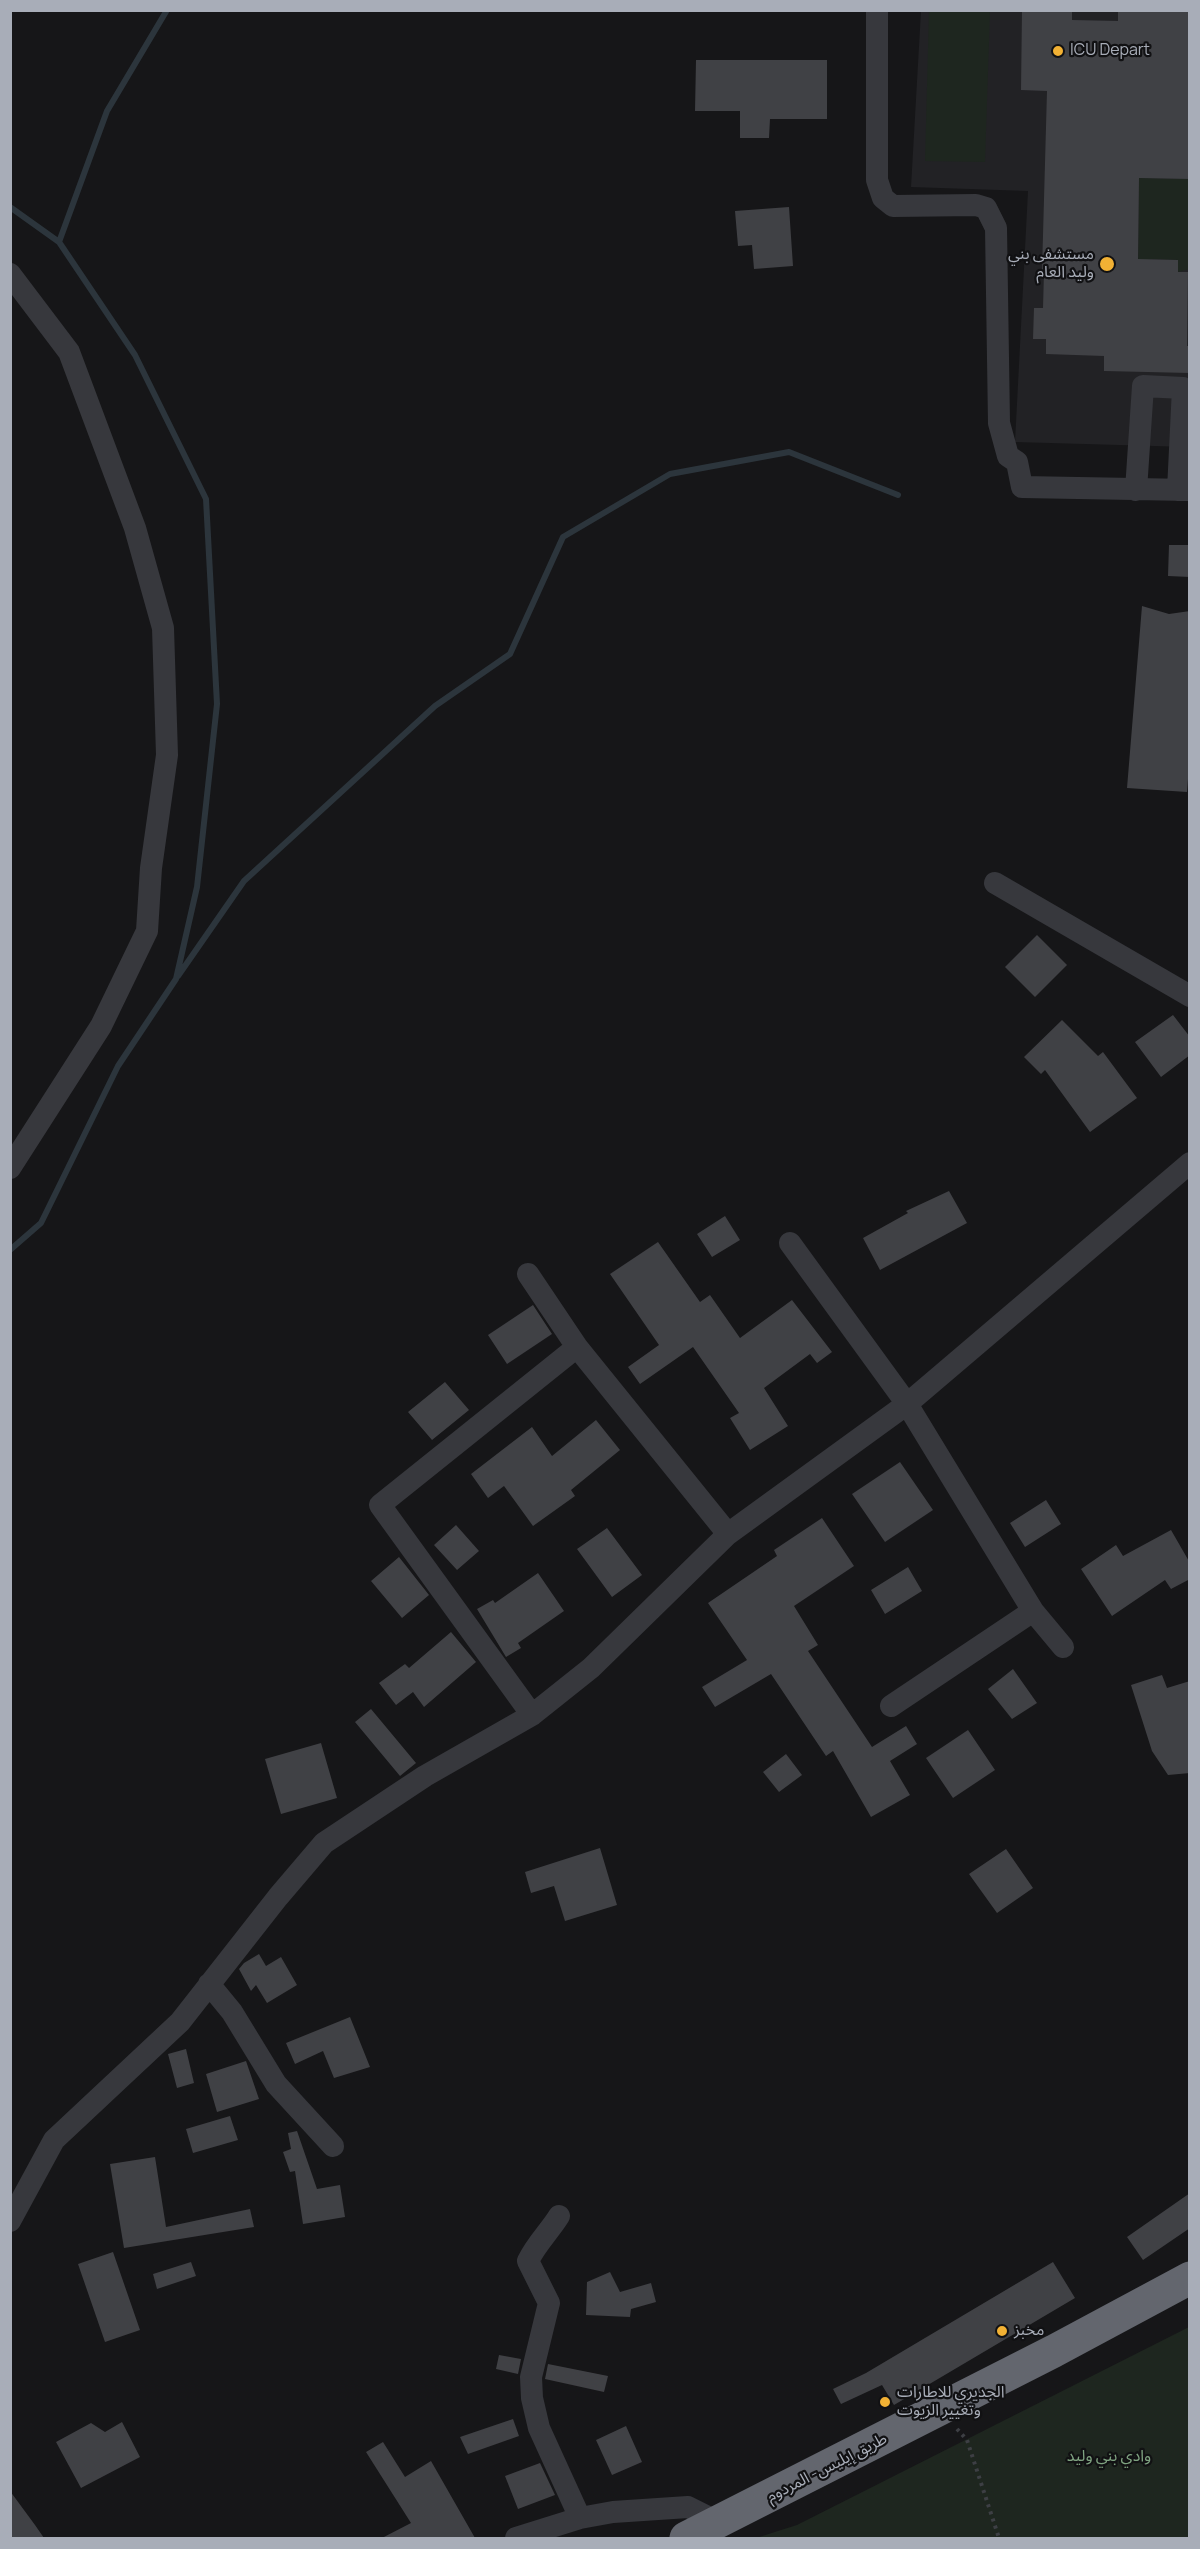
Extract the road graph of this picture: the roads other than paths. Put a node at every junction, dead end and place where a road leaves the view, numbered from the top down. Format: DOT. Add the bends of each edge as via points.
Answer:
graph roads {
  1 [pos="877,10"];
  2 [pos="10,274"];
  3 [pos="1136,490"];
  4 [pos="1184,490"];
  5 [pos="995,883"];
  6 [pos="1190,996"];
  7 [pos="1190,1163"];
  8 [pos="10,1168"];
  9 [pos="790,1243"];
  10 [pos="528,1274"];
  11 [pos="577,1347"];
  12 [pos="907,1404"];
  13 [pos="728,1534"];
  14 [pos="1033,1611"];
  15 [pos="1063,1647"];
  16 [pos="891,1706"];
  17 [pos="532,1715"];
  18 [pos="209,1984"];
  19 [pos="333,2146"];
  20 [pos="559,2216"];
  21 [pos="10,2221"];
  22 [pos="1190,2278"];
  23 [pos="580,2518"];
  24 [pos="720,2523"];
  25 [pos="516,2538"];
  26 [pos="686,2538"];
  1 -- 3 [label="street" via="875,147 877,180 883,198 893,206 976,205 987,208 996,228 999,423 1008,456 1017,462 1022,487"];
  2 -- 8 [label="street" via="69,352 135,528 163,628 167,755 151,868 147,931 101,1026"];
  3 -- 4 [label="street"];
  3 -- 4 [label="street" via="1143,386 1183,388"];
  5 -- 6 [label="street"];
  7 -- 12 [label="street"];
  9 -- 12 [label="street"];
  10 -- 11 [label="street"];
  11 -- 13 [label="street"];
  11 -- 17 [label="street" via="380,1505"];
  12 -- 13 [label="street"];
  12 -- 14 [label="street"];
  13 -- 17 [label="street" via="591,1668"];
  14 -- 15 [label="street"];
  14 -- 16 [label="street"];
  17 -- 18 [label="street" via="425,1776 324,1844"];
  18 -- 19 [label="street" via="232,2012 276,2085"];
  18 -- 21 [label="street" via="180,2022 54,2140"];
  20 -- 23 [label="street" via="528,2261 549,2303 531,2377 532,2398 539,2428"];
  22 -- 24 [label="highway, طريق إيليس- المردوم"];
  23 -- 24 [label="street" via="688,2506"];
  23 -- 25 [label="street"];
  24 -- 26 [label="highway, طريق إيليس- المردوم"];
}
